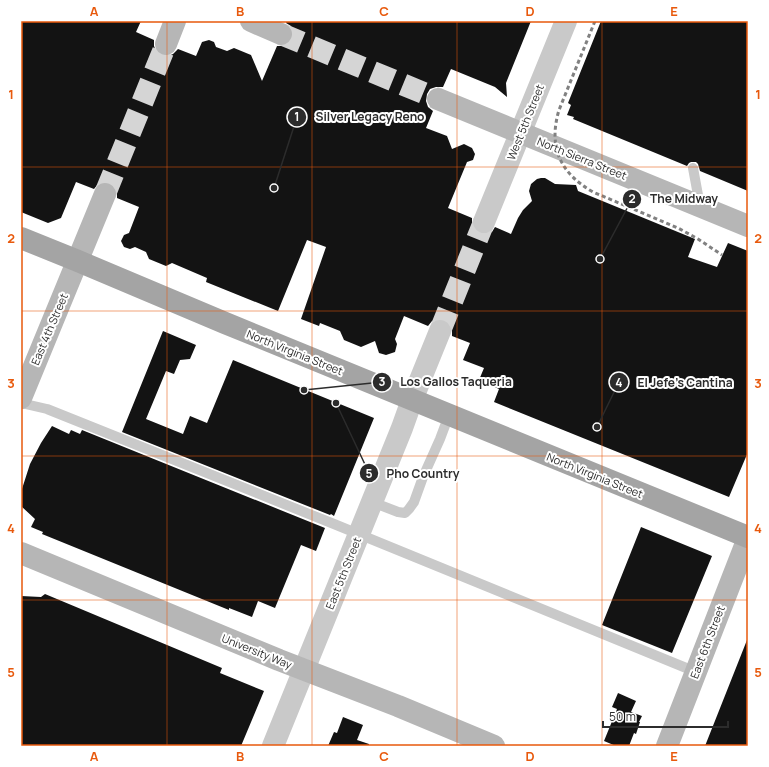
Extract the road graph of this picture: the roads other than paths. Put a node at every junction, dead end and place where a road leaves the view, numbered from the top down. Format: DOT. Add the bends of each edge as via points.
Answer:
graph roads {
  1 [pos="176,21"];
  2 [pos="251,21"];
  3 [pos="566,21"];
  4 [pos="282,34"];
  5 [pos="166,44"];
  6 [pos="438,99"];
  7 [pos="520,133"];
  8 [pos="692,168"];
  9 [pos="105,194"];
  10 [pos="700,206"];
  11 [pos="484,222"];
  12 [pos="748,226"];
  13 [pos="21,238"];
  14 [pos="78,261"];
  15 [pos="440,331"];
  16 [pos="21,398"];
  17 [pos="412,400"];
  18 [pos="21,404"];
  19 [pos="449,415"];
  20 [pos="372,502"];
  21 [pos="359,534"];
  22 [pos="748,538"];
  23 [pos="21,553"];
  24 [pos="304,670"];
  25 [pos="696,672"];
  26 [pos="273,746"];
  27 [pos="494,746"];
  28 [pos="667,746"];
  1 -- 5 [label="main road"];
  2 -- 4 [label="main road"];
  3 -- 7 [label="street, West 5th Street"];
  6 -- 7 [label="main road, North Sierra Street"];
  7 -- 10 [label="main road, North Sierra Street"];
  7 -- 11 [label="street, West 5th Street"];
  8 -- 10 [label="lane"];
  9 -- 14 [label="main road, East 4th Street"];
  10 -- 12 [label="main road, North Sierra Street"];
  13 -- 14 [label="main road, North Virginia Street"];
  14 -- 16 [label="main road, East 4th Street"];
  14 -- 17 [label="main road, North Virginia Street"];
  15 -- 17 [label="street"];
  17 -- 19 [label="main road, North Virginia Street"];
  17 -- 20 [label="street, East 5th Street"];
  18 -- 21 [label="lane" via="47,409"];
  19 -- 20 [label="lane" via="410,509 405,513 398,512"];
  19 -- 22 [label="main road, North Virginia Street"];
  20 -- 21 [label="street, East 5th Street"];
  21 -- 24 [label="street, East 5th Street"];
  21 -- 25 [label="lane"];
  22 -- 25 [label="main road, East 6th Street"];
  23 -- 24 [label="main road, University Way"];
  24 -- 26 [label="street, East 5th Street"];
  24 -- 27 [label="main road, University Way"];
  25 -- 28 [label="main road, East 6th Street"];
}
